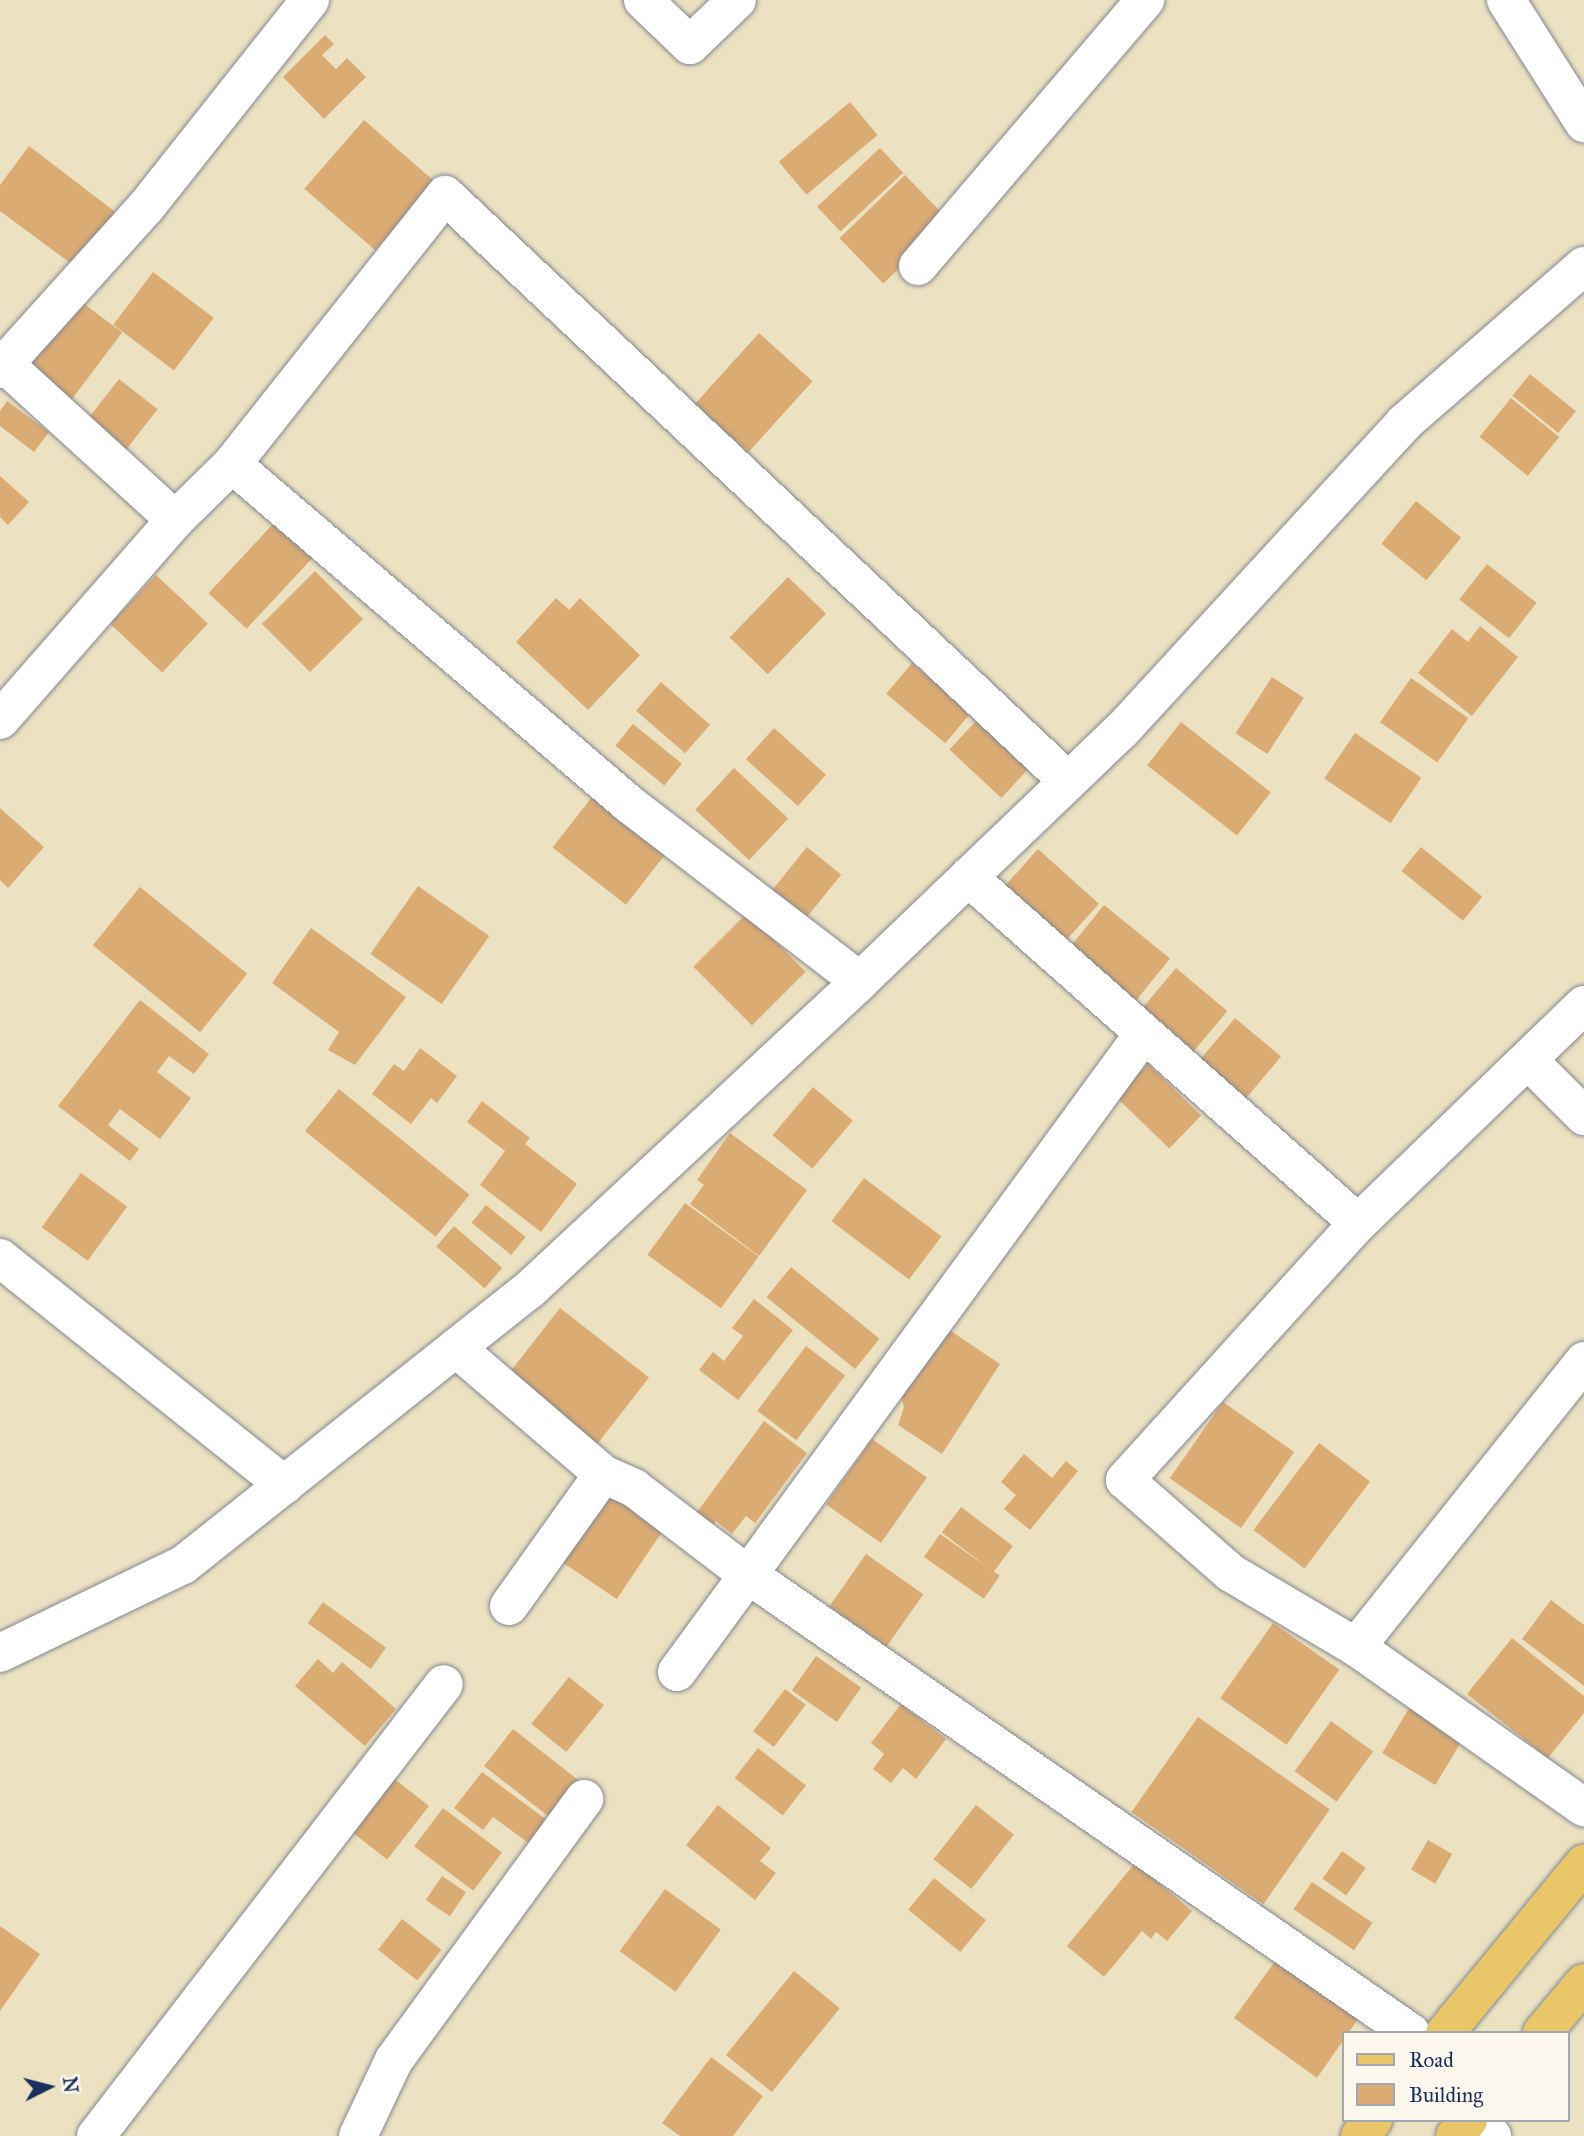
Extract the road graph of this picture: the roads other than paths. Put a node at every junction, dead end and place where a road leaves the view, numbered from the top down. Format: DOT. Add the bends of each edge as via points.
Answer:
graph roads {
  1 [pos="310,0"];
  2 [pos="643,0"];
  3 [pos="737,0"];
  4 [pos="1145,0"];
  5 [pos="1506,0"];
  6 [pos="1584,124"];
  7 [pos="918,266"];
  8 [pos="1584,266"];
  9 [pos="1,364"];
  10 [pos="232,464"];
  11 [pos="175,520"];
  12 [pos="0,719"];
  13 [pos="1068,781"];
  14 [pos="968,877"];
  15 [pos="860,981"];
  16 [pos="1584,1005"];
  17 [pos="1142,1036"];
  18 [pos="1529,1061"];
  19 [pos="1584,1116"];
  20 [pos="1358,1223"];
  21 [pos="0,1258"];
  22 [pos="456,1348"];
  23 [pos="1584,1361"];
  24 [pos="603,1474"];
  25 [pos="284,1485"];
  26 [pos="747,1574"];
  27 [pos="509,1606"];
  28 [pos="1356,1647"];
  29 [pos="0,1653"];
  30 [pos="677,1672"];
  31 [pos="444,1684"];
  32 [pos="584,1799"];
  33 [pos="1584,1807"];
  34 [pos="1584,1864"];
  35 [pos="1584,1983"];
  36 [pos="1407,2031"];
  37 [pos="1447,2031"];
  38 [pos="1544,2031"];
  39 [pos="1371,2122"];
  40 [pos="1468,2122"];
  41 [pos="1473,2122"];
  42 [pos="96,2136"];
  43 [pos="358,2136"];
  44 [pos="1360,2136"];
  45 [pos="1455,2136"];
  46 [pos="1492,2136"];
  1 -- 9 [label="street" via="146,206"];
  2 -- 3 [label="street" via="690,46"];
  4 -- 7 [label="street"];
  5 -- 6 [label="street"];
  8 -- 13 [label="street" via="1404,423 1122,730"];
  9 -- 11 [label="street"];
  10 -- 11 [label="street"];
  10 -- 13 [label="street" via="445,195"];
  10 -- 15 [label="street" via="629,804"];
  11 -- 12 [label="street"];
  13 -- 14 [label="street"];
  14 -- 15 [label="street"];
  14 -- 17 [label="street"];
  15 -- 22 [label="street" via="528,1291"];
  16 -- 18 [label="street"];
  17 -- 20 [label="street"];
  17 -- 26 [label="street"];
  18 -- 19 [label="street"];
  18 -- 20 [label="street"];
  20 -- 28 [label="street" via="1125,1480 1231,1573"];
  21 -- 25 [label="street"];
  22 -- 24 [label="street"];
  22 -- 25 [label="street"];
  23 -- 28 [label="street"];
  24 -- 26 [label="street" via="634,1488"];
  24 -- 27 [label="street"];
  25 -- 29 [label="street" via="183,1565"];
  26 -- 30 [label="street"];
  26 -- 36 [label="street"];
  28 -- 33 [label="street"];
  31 -- 42 [label="street"];
  32 -- 43 [label="street" via="394,2060"];
  34 -- 37 [label="main road"];
  35 -- 38 [label="main road"];
  39 -- 44 [label="main road"];
  40 -- 45 [label="main road"];
  41 -- 46 [label="street"];
}
